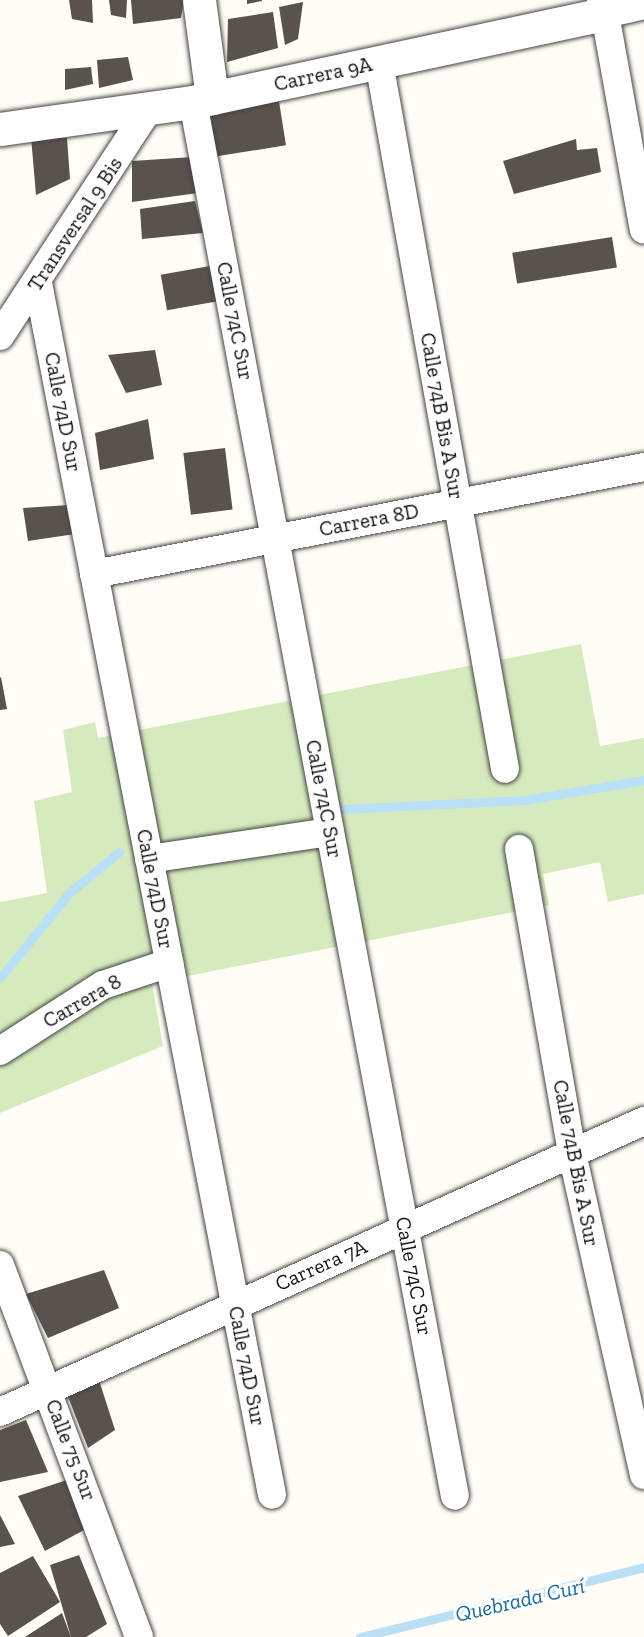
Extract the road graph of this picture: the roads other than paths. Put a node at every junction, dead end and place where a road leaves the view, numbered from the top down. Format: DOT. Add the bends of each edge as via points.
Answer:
graph roads {
  1 [pos="199,0"];
  2 [pos="644,5"];
  3 [pos="604,7"];
  4 [pos="379,62"];
  5 [pos="203,100"];
  6 [pos="148,110"];
  7 [pos="0,129"];
  8 [pos="644,230"];
  9 [pos="38,283"];
  10 [pos="0,336"];
  11 [pos="644,467"];
  12 [pos="458,503"];
  13 [pos="275,538"];
  14 [pos="94,574"];
  15 [pos="505,769"];
  16 [pos="330,832"];
  17 [pos="519,849"];
  18 [pos="149,859"];
  19 [pos="169,963"];
  20 [pos="0,1051"];
  21 [pos="644,1121"];
  22 [pos="572,1153"];
  23 [pos="405,1228"];
  24 [pos="0,1265"];
  25 [pos="235,1304"];
  26 [pos="47,1390"];
  27 [pos="0,1412"];
  28 [pos="644,1474"];
  29 [pos="272,1496"];
  30 [pos="455,1496"];
  31 [pos="140,1636"];
  1 -- 5 [label="street, Calle 74C Sur"];
  2 -- 3 [label="street, Carrera 9A"];
  3 -- 4 [label="street, Carrera 9A"];
  3 -- 8 [label="street"];
  4 -- 5 [label="street, Carrera 9A"];
  4 -- 12 [label="street, Calle 74B Bis A Sur"];
  5 -- 6 [label="street, Carrera 9A"];
  5 -- 13 [label="street, Calle 74C Sur"];
  6 -- 7 [label="street, Carrera 9A"];
  6 -- 9 [label="street, Transversal 9 Bis"];
  9 -- 10 [label="street, Transversal 9 Bis"];
  9 -- 14 [label="street, Calle 74D Sur"];
  11 -- 12 [label="street, Carrera 8D"];
  12 -- 13 [label="street, Carrera 8D"];
  12 -- 15 [label="street, Calle 74B Bis A Sur"];
  13 -- 14 [label="street, Carrera 8D"];
  13 -- 16 [label="street, Calle 74C Sur"];
  14 -- 18 [label="street, Calle 74D Sur"];
  16 -- 18 [label="street"];
  16 -- 23 [label="street, Calle 74C Sur"];
  17 -- 22 [label="street, Calle 74B Bis A Sur"];
  18 -- 19 [label="street, Calle 74D Sur"];
  19 -- 20 [label="street, Carrera 8" via="103,985"];
  19 -- 25 [label="street, Calle 74D Sur"];
  21 -- 22 [label="street, Carrera 7A"];
  22 -- 23 [label="street, Carrera 7A"];
  22 -- 28 [label="street, Calle 74B Bis A Sur"];
  23 -- 25 [label="street, Carrera 7A"];
  23 -- 30 [label="street, Calle 74C Sur"];
  24 -- 26 [label="street, Calle 75 Sur"];
  25 -- 26 [label="street, Carrera 7A"];
  25 -- 29 [label="street, Calle 74D Sur"];
  26 -- 27 [label="street, Carrera 7A"];
  26 -- 31 [label="street, Calle 75 Sur"];
}
